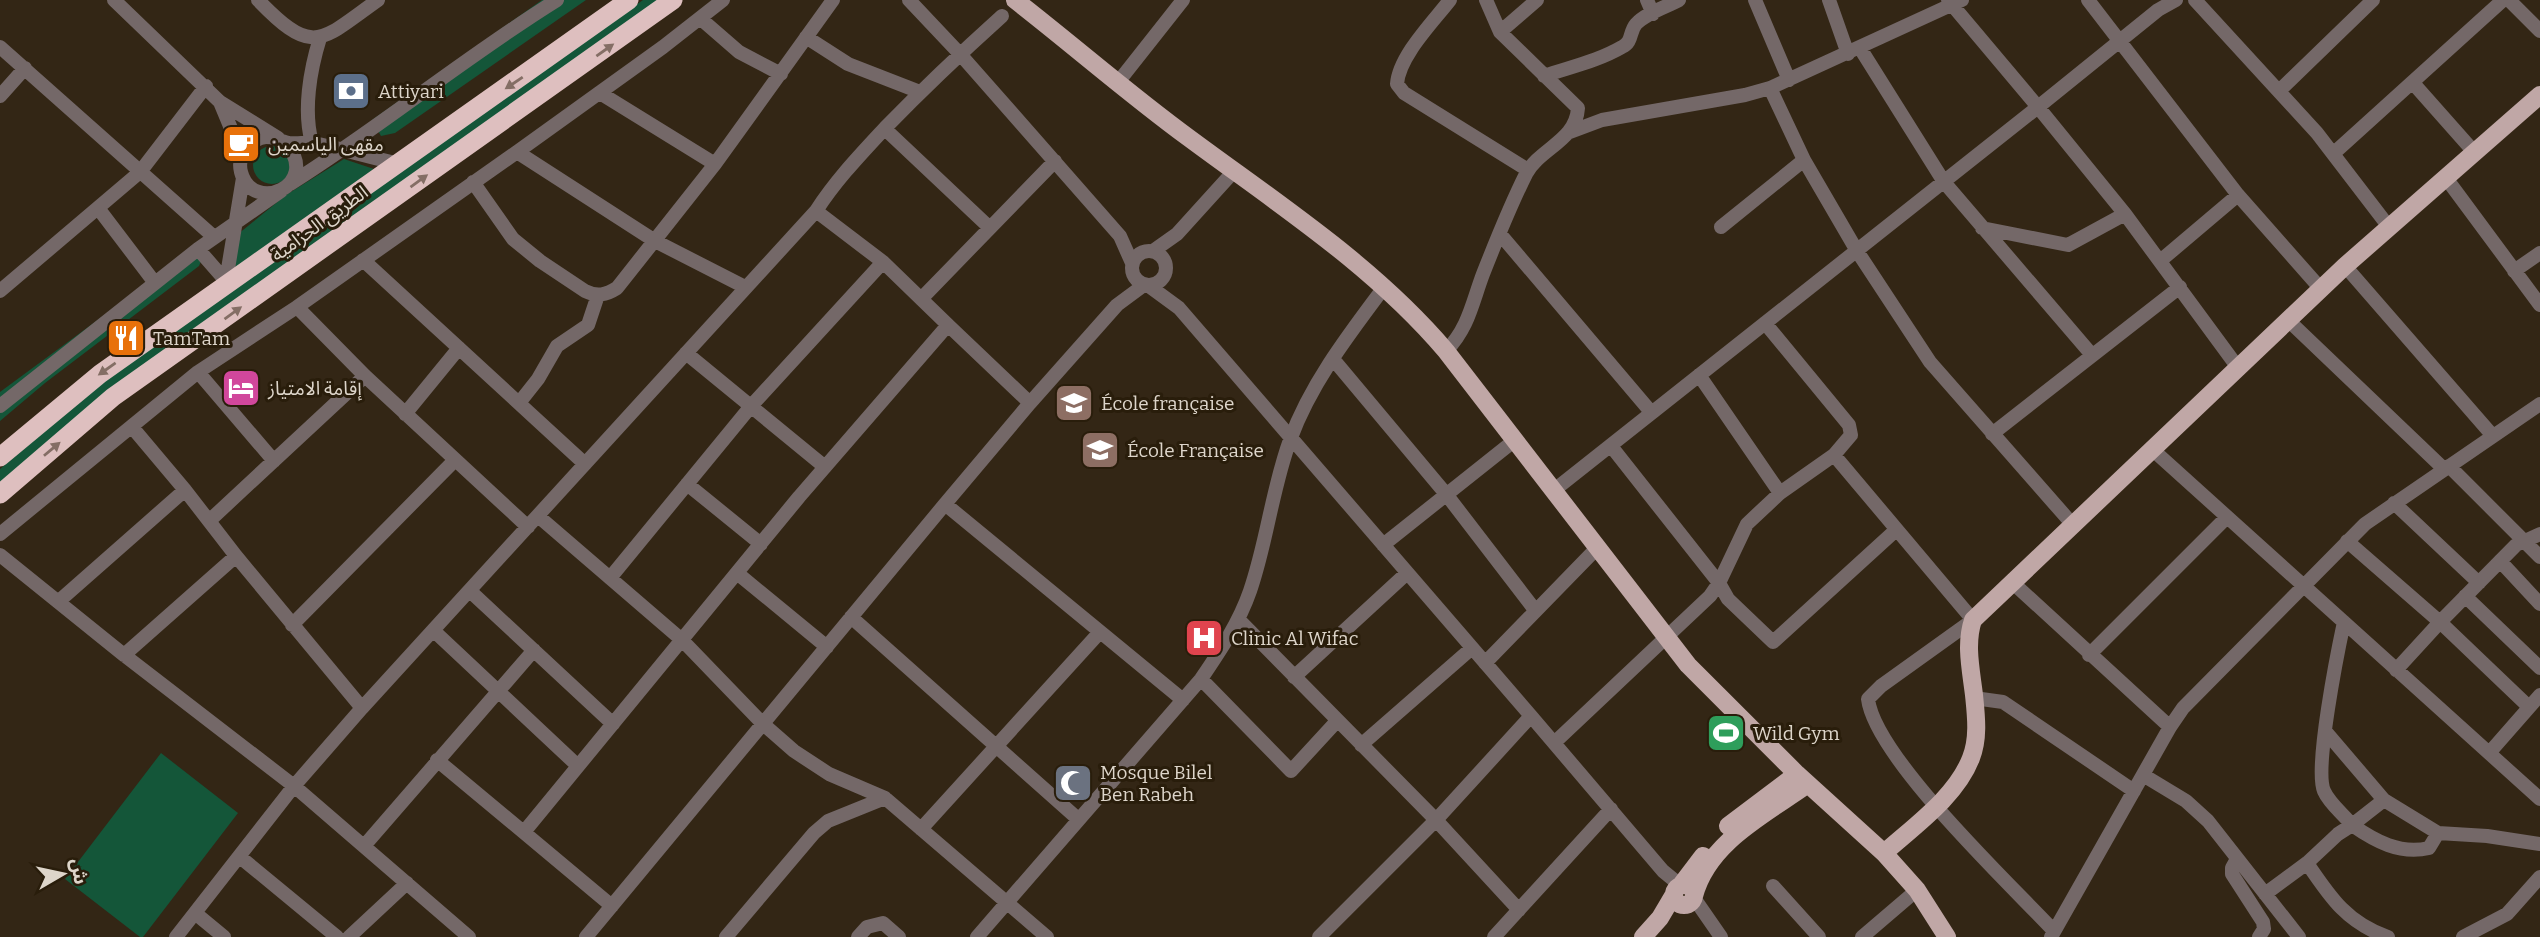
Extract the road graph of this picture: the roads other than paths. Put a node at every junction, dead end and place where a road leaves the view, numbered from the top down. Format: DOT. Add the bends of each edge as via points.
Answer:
graph roads {
  1 [pos="114,0"];
  2 [pos="258,0"];
  3 [pos="378,0"];
  4 [pos="556,0"];
  5 [pos="629,0"];
  6 [pos="673,0"];
  7 [pos="723,0"];
  8 [pos="834,0"];
  9 [pos="909,0"];
  10 [pos="1015,0"];
  11 [pos="1183,0"];
  12 [pos="1450,0"];
  13 [pos="1486,0"];
  14 [pos="1537,0"];
  15 [pos="1679,0"];
  16 [pos="1755,0"];
  17 [pos="1829,0"];
  18 [pos="2088,0"];
  19 [pos="2176,0"];
  20 [pos="2195,0"];
  21 [pos="2373,0"];
  22 [pos="2503,0"];
  23 [pos="2509,0"];
  24 [pos="1953,2"];
  25 [pos="1650,7"];
  26 [pos="1002,16"];
  27 [pos="701,19"];
  28 [pos="2540,31"];
  29 [pos="1500,32"];
  30 [pos="806,37"];
  31 [pos="320,38"];
  32 [pos="2120,42"];
  33 [pos="0,47"];
  34 [pos="1854,51"];
  35 [pos="960,54"];
  36 [pos="24,68"];
  37 [pos="781,74"];
  38 [pos="1544,76"];
  39 [pos="1789,80"];
  40 [pos="1119,81"];
  41 [pos="2413,83"];
  42 [pos="206,86"];
  43 [pos="1770,88"];
  44 [pos="2279,91"];
  45 [pos="920,92"];
  46 [pos="600,93"];
  47 [pos="2540,95"];
  48 [pos="0,96"];
  49 [pos="220,102"];
  50 [pos="2038,107"];
  51 [pos="885,129"];
  52 [pos="1570,132"];
  53 [pos="365,135"];
  54 [pos="283,141"];
  55 [pos="312,143"];
  56 [pos="342,151"];
  57 [pos="517,152"];
  58 [pos="2334,153"];
  59 [pos="2475,153"];
  60 [pos="242,155"];
  61 [pos="1804,160"];
  62 [pos="1055,161"];
  63 [pos="391,162"];
  64 [pos="715,164"];
  65 [pos="1235,170"];
  66 [pos="1528,170"];
  67 [pos="139,172"];
  68 [pos="243,178"];
  69 [pos="2446,178"];
  70 [pos="473,182"];
  71 [pos="1944,182"];
  72 [pos="286,188"];
  73 [pos="2238,195"];
  74 [pos="98,208"];
  75 [pos="816,211"];
  76 [pos="2125,214"];
  77 [pos="234,223"];
  78 [pos="1721,227"];
  79 [pos="2389,227"];
  80 [pos="989,228"];
  81 [pos="1982,228"];
  82 [pos="1177,234"];
  83 [pos="1500,234"];
  84 [pos="1120,236"];
  85 [pos="214,237"];
  86 [pos="655,241"];
  87 [pos="198,249"];
  88 [pos="1148,251"];
  89 [pos="1857,251"];
  90 [pos="2540,253"];
  91 [pos="363,260"];
  92 [pos="2160,261"];
  93 [pos="883,262"];
  94 [pos="2345,266"];
  95 [pos="1166,267"];
  96 [pos="2514,271"];
  97 [pos="1140,277"];
  98 [pos="155,283"];
  99 [pos="225,284"];
  100 [pos="1385,286"];
  101 [pos="745,288"];
  102 [pos="2179,288"];
  103 [pos="2321,289"];
  104 [pos="0,291"];
  105 [pos="598,295"];
  106 [pos="921,299"];
  107 [pos="2540,305"];
  108 [pos="297,307"];
  109 [pos="1180,308"];
  110 [pos="2289,321"];
  111 [pos="1765,323"];
  112 [pos="947,325"];
  113 [pos="459,348"];
  114 [pos="1446,351"];
  115 [pos="686,353"];
  116 [pos="2092,355"];
  117 [pos="1333,359"];
  118 [pos="2239,369"];
  119 [pos="198,372"];
  120 [pos="1699,375"];
  121 [pos="365,376"];
  122 [pos="519,403"];
  123 [pos="1030,403"];
  124 [pos="2540,404"];
  125 [pos="752,405"];
  126 [pos="0,406"];
  127 [pos="1651,412"];
  128 [pos="405,414"];
  129 [pos="132,427"];
  130 [pos="1992,433"];
  131 [pos="2493,436"];
  132 [pos="1291,438"];
  133 [pos="1515,440"];
  134 [pos="1611,446"];
  135 [pos="2153,450"];
  136 [pos="1834,455"];
  137 [pos="0,457"];
  138 [pos="455,460"];
  139 [pos="274,461"];
  140 [pos="585,464"];
  141 [pos="825,467"];
  142 [pos="2447,467"];
  143 [pos="687,484"];
  144 [pos="185,489"];
  145 [pos="1553,491"];
  146 [pos="1780,493"];
  147 [pos="0,494"];
  148 [pos="1446,494"];
  149 [pos="2394,503"];
  150 [pos="945,504"];
  151 [pos="538,516"];
  152 [pos="2227,516"];
  153 [pos="209,521"];
  154 [pos="2074,526"];
  155 [pos="528,527"];
  156 [pos="1896,530"];
  157 [pos="0,534"];
  158 [pos="2540,534"];
  159 [pos="2347,541"];
  160 [pos="2523,541"];
  161 [pos="761,544"];
  162 [pos="1383,545"];
  163 [pos="1597,548"];
  164 [pos="0,555"];
  165 [pos="236,556"];
  166 [pos="2540,557"];
  167 [pos="2500,561"];
  168 [pos="737,573"];
  169 [pos="1407,573"];
  170 [pos="610,578"];
  171 [pos="2012,582"];
  172 [pos="1719,583"];
  173 [pos="2479,583"];
  174 [pos="2302,585"];
  175 [pos="470,591"];
  176 [pos="2465,596"];
  177 [pos="59,601"];
  178 [pos="2540,604"];
  179 [pos="1535,611"];
  180 [pos="851,617"];
  181 [pos="1238,619"];
  182 [pos="1973,620"];
  183 [pos="2344,622"];
  184 [pos="2440,622"];
  185 [pos="292,625"];
  186 [pos="435,631"];
  187 [pos="1100,632"];
  188 [pos="1666,639"];
  189 [pos="682,640"];
  190 [pos="827,646"];
  191 [pos="1472,648"];
  192 [pos="534,650"];
  193 [pos="124,655"];
  194 [pos="2090,655"];
  195 [pos="1485,663"];
  196 [pos="2540,668"];
  197 [pos="2396,670"];
  198 [pos="1294,677"];
  199 [pos="1201,679"];
  200 [pos="500,692"];
  201 [pos="2540,695"];
  202 [pos="1974,698"];
  203 [pos="1183,699"];
  204 [pos="2529,707"];
  205 [pos="362,708"];
  206 [pos="1531,716"];
  207 [pos="1337,721"];
  208 [pos="762,723"];
  209 [pos="613,724"];
  210 [pos="2170,727"];
  211 [pos="2326,732"];
  212 [pos="1554,743"];
  213 [pos="1361,745"];
  214 [pos="996,746"];
  215 [pos="2490,752"];
  216 [pos="437,760"];
  217 [pos="578,765"];
  218 [pos="2143,775"];
  219 [pos="1803,779"];
  220 [pos="294,786"];
  221 [pos="2134,791"];
  222 [pos="885,798"];
  223 [pos="2540,799"];
  224 [pos="2384,800"];
  225 [pos="1936,806"];
  226 [pos="1611,809"];
  227 [pos="1078,819"];
  228 [pos="1436,820"];
  229 [pos="2351,825"];
  230 [pos="920,829"];
  231 [pos="524,832"];
  232 [pos="2438,833"];
  233 [pos="2540,844"];
  234 [pos="364,846"];
  235 [pos="1884,853"];
  236 [pos="240,857"];
  237 [pos="2237,859"];
  238 [pos="2307,863"];
  239 [pos="2540,877"];
  240 [pos="407,883"];
  241 [pos="1773,886"];
  242 [pos="1917,890"];
  243 [pos="2265,894"];
  244 [pos="1683,896"];
  245 [pos="1007,903"];
  246 [pos="612,906"];
  247 [pos="1519,910"];
  248 [pos="195,913"];
  249 [pos="1717,933"];
  250 [pos="2052,934"];
  251 [pos="2467,936"];
  252 [pos="176,937"];
  253 [pos="224,937"];
  254 [pos="337,937"];
  255 [pos="349,937"];
  256 [pos="469,937"];
  257 [pos="586,937"];
  258 [pos="726,937"];
  259 [pos="858,937"];
  260 [pos="899,937"];
  261 [pos="977,937"];
  262 [pos="1047,937"];
  263 [pos="1319,937"];
  264 [pos="1494,937"];
  265 [pos="1643,937"];
  266 [pos="1658,937"];
  267 [pos="1819,937"];
  268 [pos="1862,937"];
  269 [pos="1947,937"];
  270 [pos="2259,937"];
  271 [pos="2299,937"];
  272 [pos="2388,937"];
  1 -- 42 [label="street"];
  2 -- 31 [label="street" via="305,38"];
  3 -- 31 [label="street"];
  4 -- 53 [label="street"];
  5 -- 63 [label="highway, الطريق الحزامية, one-way"];
  147 -- 6 [label="highway, الطريق الحزامية, one-way" via="113,397"];
  7 -- 27 [label="street"];
  8 -- 30 [label="street"];
  9 -- 35 [label="street"];
  10 -- 40 [label="main road"];
  11 -- 40 [label="street"];
  12 -- 66 [label="street" via="1399,70 1397,84 1404,93"];
  13 -- 29 [label="street"];
  14 -- 29 [label="street"];
  15 -- 25 [label="street"];
  16 -- 39 [label="street"];
  17 -- 34 [label="street"];
  18 -- 32 [label="street"];
  19 -- 32 [label="street"];
  20 -- 44 [label="street"];
  21 -- 44 [label="street"];
  22 -- 41 [label="street"];
  23 -- 28 [label="street"];
  24 -- 34 [label="street"];
  24 -- 50 [label="street"];
  25 -- 38 [label="street" via="1633,27 1625,46"];
  26 -- 35 [label="street"];
  27 -- 37 [label="street" via="739,52"];
  27 -- 46 [label="street"];
  29 -- 38 [label="street"];
  30 -- 37 [label="street"];
  30 -- 45 [label="street" via="848,64"];
  31 -- 55 [label="street" via="307,125"];
  32 -- 50 [label="street"];
  32 -- 73 [label="street"];
  33 -- 36 [label="street"];
  34 -- 39 [label="street"];
  34 -- 71 [label="street"];
  35 -- 45 [label="street"];
  35 -- 62 [label="street"];
  36 -- 48 [label="street"];
  36 -- 67 [label="street"];
  37 -- 64 [label="street"];
  38 -- 52 [label="street" via="1578,108"];
  39 -- 43 [label="street"];
  40 -- 65 [label="main road"];
  41 -- 58 [label="street"];
  41 -- 59 [label="street"];
  42 -- 49 [label="street"];
  42 -- 67 [label="street"];
  43 -- 52 [label="street" via="1602,120"];
  43 -- 61 [label="street"];
  44 -- 58 [label="street"];
  45 -- 51 [label="street"];
  46 -- 57 [label="street"];
  46 -- 64 [label="street"];
  47 -- 59 [label="main road"];
  49 -- 54 [label="street"];
  49 -- 60 [label="street"];
  50 -- 71 [label="street"];
  50 -- 76 [label="street"];
  51 -- 75 [label="street" via="833,184"];
  51 -- 80 [label="street"];
  52 -- 66 [label="street"];
  53 -- 56 [label="street"];
  53 -- 63 [label="street"];
  54 -- 55 [label="street"];
  54 -- 60 [label="street" via="257,139"];
  54 -- 72 [label="street" via="297,163 296,174"];
  55 -- 56 [label="street"];
  56 -- 63 [label="street"];
  56 -- 72 [label="street"];
  57 -- 70 [label="street"];
  57 -- 86 [label="street"];
  58 -- 79 [label="street"];
  59 -- 69 [label="main road"];
  60 -- 68 [label="street"];
  61 -- 78 [label="street"];
  61 -- 89 [label="street"];
  62 -- 80 [label="street"];
  62 -- 84 [label="street"];
  63 -- 99 [label="highway, الطريق الحزامية"];
  64 -- 86 [label="street"];
  65 -- 82 [label="street"];
  65 -- 100 [label="main road"];
  66 -- 83 [label="street"];
  67 -- 74 [label="street"];
  67 -- 85 [label="street"];
  68 -- 72 [label="street" via="259,193"];
  68 -- 77 [label="street"];
  69 -- 79 [label="main road"];
  69 -- 96 [label="street"];
  70 -- 91 [label="street"];
  70 -- 105 [label="street" via="527,252"];
  71 -- 81 [label="street"];
  71 -- 89 [label="street"];
  72 -- 77 [label="street"];
  73 -- 92 [label="street"];
  73 -- 103 [label="street"];
  74 -- 98 [label="street"];
  74 -- 104 [label="street"];
  75 -- 93 [label="street"];
  75 -- 101 [label="street"];
  76 -- 81 [label="street" via="2068,246"];
  76 -- 92 [label="street"];
  77 -- 85 [label="street"];
  77 -- 99 [label="street"];
  79 -- 94 [label="main road"];
  80 -- 106 [label="street"];
  81 -- 116 [label="street"];
  82 -- 88 [label="street"];
  82 -- 95 [label="street"];
  83 -- 114 [label="street" via="1466,326"];
  83 -- 127 [label="street"];
  84 -- 88 [label="street"];
  84 -- 97 [label="street"];
  85 -- 87 [label="street"];
  86 -- 101 [label="street"];
  86 -- 105 [label="street" via="617,288"];
  87 -- 98 [label="street"];
  87 -- 99 [label="street"];
  88 -- 95 [label="street" via="1158,253"];
  88 -- 97 [label="street" via="1135,258"];
  89 -- 111 [label="street"];
  89 -- 130 [label="street" via="1930,362"];
  90 -- 96 [label="street"];
  91 -- 108 [label="street"];
  91 -- 113 [label="street"];
  92 -- 102 [label="street"];
  93 -- 106 [label="street"];
  93 -- 125 [label="street"];
  94 -- 103 [label="main road"];
  94 -- 131 [label="street"];
  95 -- 97 [label="street" via="1160,282"];
  95 -- 109 [label="street"];
  96 -- 107 [label="street"];
  97 -- 109 [label="street"];
  97 -- 123 [label="street"];
  98 -- 126 [label="street"];
  99 -- 137 [label="highway, الطريق الحزامية, one-way" via="100,374"];
  100 -- 114 [label="main road"];
  100 -- 117 [label="street"];
  101 -- 115 [label="street"];
  102 -- 116 [label="street"];
  102 -- 118 [label="street"];
  103 -- 110 [label="main road"];
  105 -- 122 [label="street" via="588,325 557,346"];
  106 -- 112 [label="street"];
  108 -- 119 [label="street"];
  108 -- 121 [label="street"];
  109 -- 132 [label="street"];
  110 -- 118 [label="main road"];
  110 -- 142 [label="street"];
  111 -- 120 [label="street"];
  111 -- 136 [label="street" via="1851,430"];
  112 -- 123 [label="street"];
  112 -- 141 [label="street"];
  113 -- 122 [label="street"];
  113 -- 128 [label="street"];
  114 -- 133 [label="main road"];
  115 -- 125 [label="street"];
  115 -- 140 [label="street"];
  116 -- 130 [label="street"];
  117 -- 132 [label="street" via="1306,402"];
  117 -- 148 [label="street"];
  118 -- 135 [label="main road"];
  119 -- 129 [label="street"];
  119 -- 139 [label="street"];
  120 -- 127 [label="street"];
  120 -- 146 [label="street"];
  121 -- 128 [label="street"];
  121 -- 139 [label="street"];
  122 -- 140 [label="street"];
  123 -- 150 [label="street"];
  124 -- 131 [label="street"];
  125 -- 141 [label="street"];
  125 -- 143 [label="street"];
  127 -- 134 [label="street"];
  128 -- 138 [label="street"];
  129 -- 144 [label="street"];
  129 -- 157 [label="street"];
  130 -- 154 [label="street"];
  131 -- 142 [label="street"];
  132 -- 162 [label="street"];
  132 -- 181 [label="street" via="1250,591"];
  133 -- 145 [label="main road"];
  133 -- 148 [label="street"];
  134 -- 145 [label="street"];
  134 -- 172 [label="street"];
  135 -- 152 [label="street"];
  135 -- 154 [label="main road"];
  136 -- 146 [label="street"];
  136 -- 156 [label="street"];
  138 -- 155 [label="street"];
  138 -- 185 [label="street"];
  139 -- 153 [label="street"];
  140 -- 151 [label="street"];
  141 -- 161 [label="street"];
  142 -- 149 [label="street"];
  142 -- 160 [label="street"];
  143 -- 161 [label="street"];
  143 -- 170 [label="street"];
  144 -- 153 [label="street"];
  144 -- 177 [label="street"];
  145 -- 163 [label="main road"];
  146 -- 172 [label="street" via="1746,524"];
  148 -- 162 [label="street"];
  148 -- 179 [label="street"];
  149 -- 159 [label="street"];
  149 -- 173 [label="street"];
  150 -- 180 [label="street"];
  150 -- 187 [label="street"];
  151 -- 155 [label="street"];
  151 -- 170 [label="street"];
  152 -- 174 [label="street"];
  152 -- 194 [label="street"];
  153 -- 165 [label="street"];
  154 -- 171 [label="main road"];
  155 -- 175 [label="street"];
  156 -- 172 [label="street" via="1773,642 1728,599"];
  156 -- 182 [label="street"];
  158 -- 160 [label="street"];
  159 -- 174 [label="street"];
  159 -- 184 [label="street"];
  160 -- 166 [label="street"];
  160 -- 167 [label="street"];
  161 -- 168 [label="street"];
  162 -- 169 [label="street"];
  163 -- 179 [label="street"];
  163 -- 188 [label="main road"];
  164 -- 177 [label="street"];
  165 -- 185 [label="street"];
  165 -- 193 [label="street"];
  167 -- 173 [label="street"];
  167 -- 178 [label="street"];
  168 -- 189 [label="street"];
  168 -- 190 [label="street"];
  169 -- 191 [label="street"];
  169 -- 198 [label="street"];
  170 -- 189 [label="street"];
  171 -- 182 [label="main road"];
  171 -- 194 [label="street"];
  172 -- 188 [label="street"];
  173 -- 176 [label="street"];
  174 -- 183 [label="street"];
  174 -- 210 [label="street"];
  175 -- 186 [label="street"];
  175 -- 192 [label="street"];
  176 -- 184 [label="street"];
  176 -- 196 [label="street"];
  177 -- 193 [label="street"];
  179 -- 195 [label="street"];
  180 -- 190 [label="street"];
  180 -- 214 [label="street"];
  181 -- 198 [label="street"];
  181 -- 199 [label="street"];
  182 -- 202 [label="main road" via="1969,652"];
  182 -- 225 [label="street" via="1868,699 1880,733"];
  183 -- 197 [label="street"];
  183 -- 211 [label="street"];
  184 -- 197 [label="street"];
  184 -- 204 [label="street"];
  185 -- 205 [label="street"];
  186 -- 200 [label="street"];
  186 -- 205 [label="street"];
  187 -- 203 [label="street"];
  187 -- 214 [label="street"];
  188 -- 212 [label="street"];
  188 -- 219 [label="main road"];
  189 -- 208 [label="street"];
  189 -- 209 [label="street"];
  190 -- 208 [label="street"];
  191 -- 195 [label="street"];
  191 -- 213 [label="street"];
  192 -- 200 [label="street"];
  192 -- 209 [label="street"];
  193 -- 220 [label="street"];
  194 -- 210 [label="street"];
  195 -- 206 [label="street"];
  197 -- 215 [label="street"];
  198 -- 207 [label="street"];
  199 -- 203 [label="street"];
  199 -- 207 [label="street" via="1291,771"];
  200 -- 216 [label="street"];
  200 -- 217 [label="street"];
  201 -- 204 [label="street"];
  202 -- 221 [label="street" via="2003,702"];
  202 -- 225 [label="main road" via="1977,723 1972,757"];
  203 -- 227 [label="street"];
  204 -- 215 [label="street"];
  205 -- 220 [label="street"];
  206 -- 212 [label="street"];
  206 -- 228 [label="street"];
  207 -- 213 [label="street"];
  208 -- 222 [label="street" via="810,764"];
  208 -- 246 [label="street"];
  209 -- 217 [label="street"];
  210 -- 218 [label="street"];
  211 -- 224 [label="street"];
  211 -- 229 [label="street" via="2324,792"];
  212 -- 226 [label="street"];
  213 -- 228 [label="street"];
  214 -- 227 [label="street"];
  214 -- 230 [label="street"];
  215 -- 223 [label="street"];
  216 -- 231 [label="street"];
  216 -- 234 [label="street"];
  217 -- 231 [label="street"];
  218 -- 221 [label="street"];
  218 -- 237 [label="street" via="2186,801"];
  219 -- 235 [label="main road"];
  219 -- 244 [label="main road" via="1727,827 1712,843"];
  220 -- 234 [label="street"];
  220 -- 236 [label="street"];
  221 -- 250 [label="street"];
  222 -- 230 [label="street"];
  222 -- 258 [label="street" via="828,821 814,833"];
  224 -- 229 [label="street"];
  224 -- 232 [label="street"];
  225 -- 235 [label="main road"];
  225 -- 250 [label="street"];
  226 -- 244 [label="street"];
  226 -- 247 [label="street"];
  227 -- 245 [label="street"];
  228 -- 247 [label="street"];
  228 -- 263 [label="street"];
  229 -- 232 [label="street" via="2394,848 2418,851 2430,848"];
  229 -- 238 [label="street"];
  230 -- 245 [label="street"];
  231 -- 246 [label="street"];
  232 -- 233 [label="street"];
  234 -- 240 [label="street"];
  235 -- 242 [label="main road"];
  236 -- 248 [label="street"];
  236 -- 254 [label="street"];
  237 -- 243 [label="street"];
  237 -- 270 [label="street" via="2232,874 2263,922"];
  238 -- 243 [label="street"];
  238 -- 272 [label="street" via="2333,901 2367,928"];
  239 -- 251 [label="street" via="2507,914"];
  240 -- 255 [label="street"];
  240 -- 256 [label="street"];
  241 -- 267 [label="street"];
  242 -- 268 [label="street"];
  242 -- 269 [label="main road"];
  243 -- 271 [label="street"];
  244 -- 249 [label="street"];
  244 -- 265 [label="main road"];
  244 -- 266 [label="main road"];
  245 -- 261 [label="street"];
  245 -- 262 [label="street"];
  246 -- 257 [label="street"];
  247 -- 264 [label="street"];
  248 -- 252 [label="street"];
  248 -- 253 [label="street"];
  259 -- 260 [label="street" via="875,923 883,923"];
}
